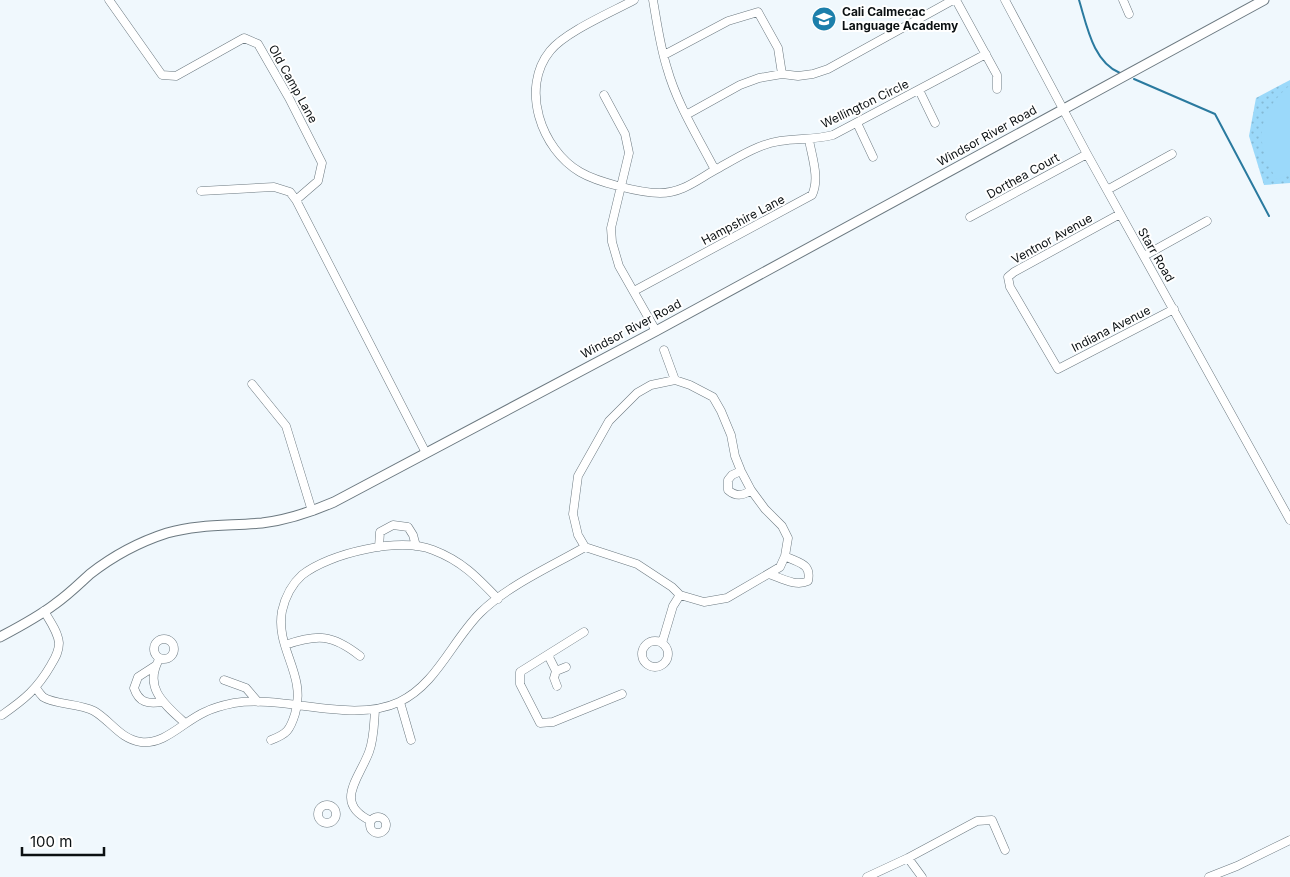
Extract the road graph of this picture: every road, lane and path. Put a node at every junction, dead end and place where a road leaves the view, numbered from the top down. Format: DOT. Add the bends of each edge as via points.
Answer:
graph roads {
  1 [pos="108,0"];
  2 [pos="634,0"];
  3 [pos="653,0"];
  4 [pos="954,0"];
  5 [pos="1005,0"];
  6 [pos="1123,0"];
  7 [pos="1264,0"];
  8 [pos="624,2"];
  9 [pos="1128,14"];
  10 [pos="986,54"];
  11 [pos="664,55"];
  12 [pos="782,74"];
  13 [pos="997,89"];
  14 [pos="918,90"];
  15 [pos="604,95"];
  16 [pos="1062,109"];
  17 [pos="686,115"];
  18 [pos="857,123"];
  19 [pos="935,123"];
  20 [pos="809,140"];
  21 [pos="1086,154"];
  22 [pos="1172,154"];
  23 [pos="873,157"];
  24 [pos="715,170"];
  25 [pos="622,186"];
  26 [pos="1107,190"];
  27 [pos="201,191"];
  28 [pos="296,200"];
  29 [pos="1120,214"];
  30 [pos="970,217"];
  31 [pos="1207,221"];
  32 [pos="1144,256"];
  33 [pos="634,291"];
  34 [pos="1174,309"];
  35 [pos="656,331"];
  36 [pos="664,350"];
  37 [pos="1058,370"];
  38 [pos="675,380"];
  39 [pos="252,384"];
  40 [pos="426,453"];
  41 [pos="741,471"];
  42 [pos="751,490"];
  43 [pos="312,511"];
  44 [pos="1290,520"];
  45 [pos="416,546"];
  46 [pos="379,547"];
  47 [pos="585,547"];
  48 [pos="785,556"];
  49 [pos="769,574"];
  50 [pos="680,595"];
  51 [pos="498,599"];
  52 [pos="44,612"];
  53 [pos="584,632"];
  54 [pos="0,637"];
  55 [pos="662,643"];
  56 [pos="285,644"];
  57 [pos="548,655"];
  58 [pos="360,656"];
  59 [pos="160,658"];
  60 [pos="155,666"];
  61 [pos="566,667"];
  62 [pos="556,671"];
  63 [pos="224,680"];
  64 [pos="557,686"];
  65 [pos="36,688"];
  66 [pos="622,694"];
  67 [pos="162,702"];
  68 [pos="258,702"];
  69 [pos="400,702"];
  70 [pos="298,704"];
  71 [pos="375,710"];
  72 [pos="2,714"];
  73 [pos="185,723"];
  74 [pos="271,740"];
  75 [pos="411,740"];
  76 [pos="352,806"];
  77 [pos="335,808"];
  78 [pos="371,821"];
  79 [pos="1290,840"];
  80 [pos="1005,850"];
  81 [pos="908,858"];
  82 [pos="867,877"];
  83 [pos="922,877"];
  84 [pos="1209,877"];
  1 -- 28 [label="street, Old Camp Lane" via="162,75 176,76 244,38 258,44 322,163 318,181"];
  2 -- 8 [label="street, Wellington Circle"];
  3 -- 11 [label="street"];
  4 -- 10 [label="street"];
  4 -- 12 [label="street" via="828,68 798,76"];
  5 -- 16 [label="street, Starr Road"];
  6 -- 9 [label="street"];
  7 -- 16 [label="main road, Windsor River Road"];
  8 -- 25 [label="street, Wellington Circle" via="561,40 550,51 538,75 535,99 542,125 570,165 592,178"];
  10 -- 13 [label="street" via="997,74"];
  10 -- 14 [label="street, Wellington Circle"];
  11 -- 12 [label="street" via="728,21 758,12 778,48"];
  11 -- 17 [label="street" via="670,80"];
  12 -- 17 [label="street" via="749,81"];
  14 -- 18 [label="street, Wellington Circle"];
  14 -- 19 [label="street"];
  15 -- 25 [label="street" via="626,134 629,153"];
  16 -- 21 [label="street, Starr Road"];
  16 -- 35 [label="main road, Windsor River Road"];
  17 -- 24 [label="street"];
  18 -- 20 [label="street, Wellington Circle" via="833,135"];
  18 -- 23 [label="street"];
  20 -- 24 [label="street, Wellington Circle" via="768,144"];
  20 -- 33 [label="street, Hampshire Lane" via="816,181 812,195"];
  21 -- 26 [label="street, Starr Road"];
  21 -- 30 [label="street, Dorthea Court"];
  22 -- 26 [label="street"];
  24 -- 25 [label="street, Wellington Circle" via="675,191 652,193"];
  25 -- 33 [label="street" via="611,228 612,242 619,266"];
  26 -- 29 [label="street, Starr Road"];
  27 -- 28 [label="street" via="274,187 290,192"];
  28 -- 40 [label="street"];
  29 -- 32 [label="street, Starr Road"];
  29 -- 37 [label="street, Ventnor Avenue" via="1008,277 1010,287"];
  31 -- 32 [label="street"];
  32 -- 34 [label="street, Starr Road"];
  33 -- 35 [label="street"];
  34 -- 37 [label="street, Indiana Avenue"];
  34 -- 44 [label="street, Starr Road"];
  35 -- 40 [label="main road, Windsor River Road"];
  36 -- 38 [label="street"];
  38 -- 41 [label="street" via="713,397 731,435"];
  38 -- 47 [label="street" via="651,385 637,393 610,421 578,476 573,514"];
  39 -- 43 [label="street" via="286,426"];
  40 -- 43 [label="main road, Windsor River Road"];
  41 -- 42 [label="street"];
  41 -- 42 [label="street" via="728,480 728,490 738,495"];
  42 -- 48 [label="street" via="782,526 788,538"];
  43 -- 52 [label="main road, Windsor River Road" via="262,523 188,528 150,539 105,563"];
  45 -- 46 [label="street"];
  45 -- 46 [label="street" via="408,527 393,525 380,532"];
  45 -- 51 [label="street" via="458,561"];
  46 -- 56 [label="street" via="328,560 301,576 289,591 283,608 280,624"];
  47 -- 50 [label="street" via="637,564"];
  47 -- 51 [label="street"];
  48 -- 49 [label="street" via="780,567"];
  48 -- 49 [label="street" via="806,565 808,581 794,583"];
  49 -- 50 [label="street" via="727,598 704,602"];
  50 -- 55 [label="street" via="673,606"];
  51 -- 69 [label="street" via="459,636 431,676"];
  52 -- 54 [label="main road, Windsor River Road"];
  52 -- 65 [label="street" via="57,634 59,645 57,656"];
  53 -- 57 [label="street"];
  56 -- 58 [label="street" via="317,637 345,644"];
  56 -- 70 [label="street" via="298,683"];
  57 -- 62 [label="street"];
  57 -- 66 [label="street" via="520,672 520,684 540,723 553,722"];
  59 -- 60 [label="street"];
  60 -- 67 [label="street" via="153,676"];
  60 -- 67 [label="street" via="138,677 134,688 143,701 150,704"];
  61 -- 62 [label="street"];
  62 -- 64 [label="street"];
  63 -- 68 [label="street" via="246,688"];
  65 -- 72 [label="street"];
  65 -- 73 [label="street" via="43,697 95,712 121,734 140,742 153,742"];
  67 -- 73 [label="street"];
  68 -- 70 [label="street"];
  68 -- 73 [label="street" via="231,703"];
  69 -- 71 [label="street"];
  69 -- 75 [label="street"];
  70 -- 71 [label="street"];
  70 -- 74 [label="street" via="288,731"];
  71 -- 76 [label="street" via="370,751 354,781"];
  76 -- 77 [label="street"];
  76 -- 78 [label="street" via="359,816"];
  79 -- 84 [label="street"];
  80 -- 81 [label="street" via="992,820 978,821"];
  81 -- 82 [label="street"];
  81 -- 83 [label="street"];
}
